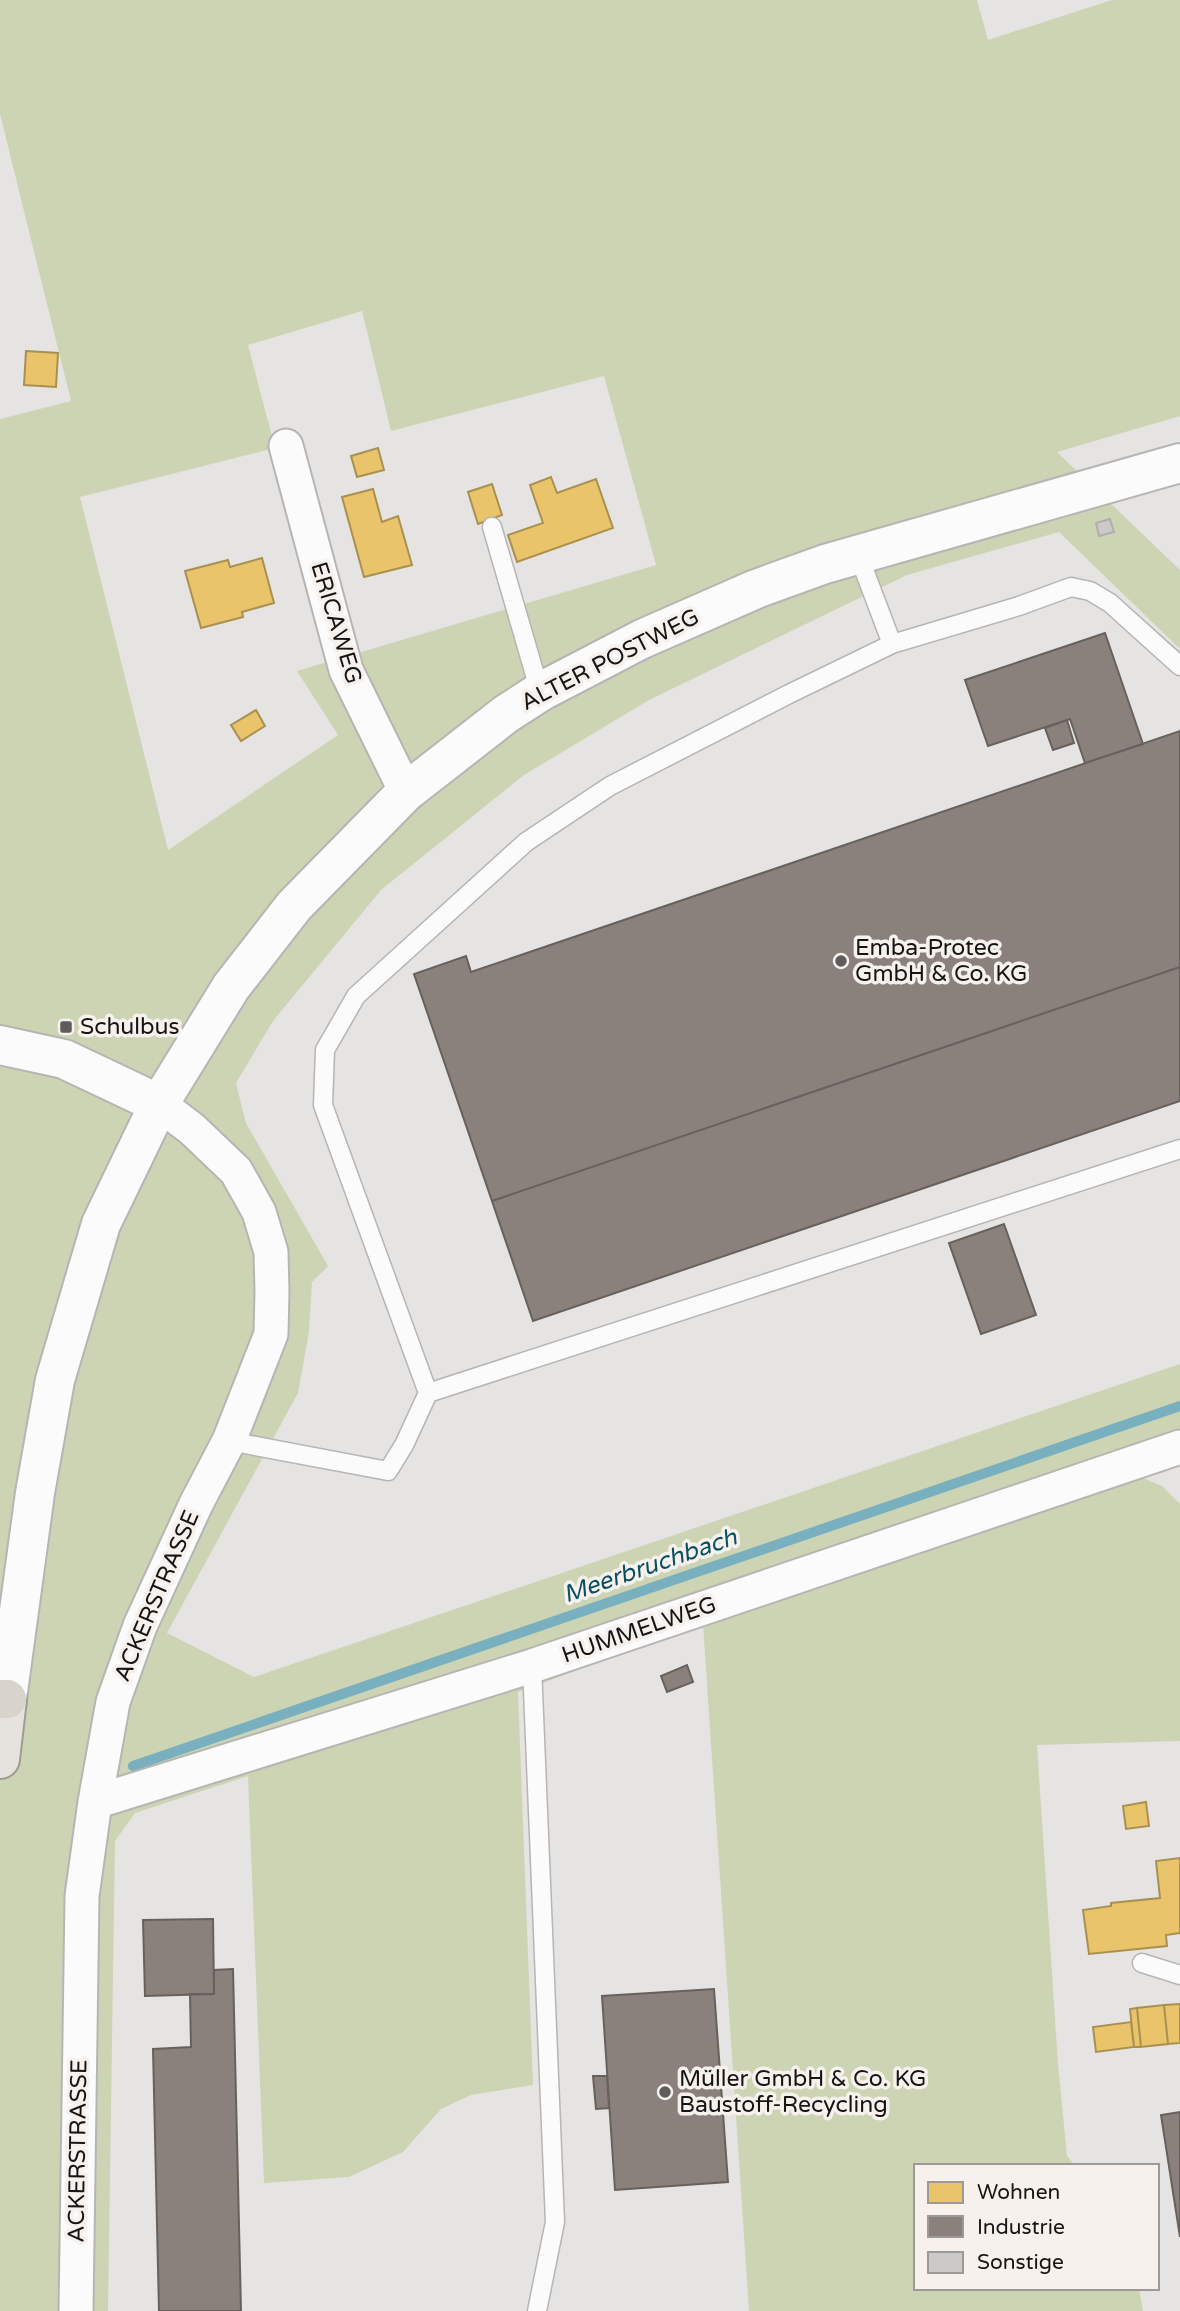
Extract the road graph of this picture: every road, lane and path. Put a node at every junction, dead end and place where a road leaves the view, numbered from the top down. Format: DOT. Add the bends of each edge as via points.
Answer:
graph roads {
  1 [pos="286,446"];
  2 [pos="1180,463"];
  3 [pos="492,527"];
  4 [pos="858,554"];
  5 [pos="892,644"];
  6 [pos="1180,666"];
  7 [pos="540,692"];
  8 [pos="406,792"];
  9 [pos="0,1045"];
  10 [pos="159,1104"];
  11 [pos="1180,1149"];
  12 [pos="428,1393"];
  13 [pos="229,1441"];
  14 [pos="1180,1447"];
  15 [pos="532,1666"];
  16 [pos="3,1699"];
  17 [pos="0,1759"];
  18 [pos="95,1802"];
  19 [pos="1142,1963"];
  20 [pos="1180,1975"];
  21 [pos="76,2311"];
  22 [pos="537,2311"];
  1 -- 8 [label="street, ERICAWEG" via="346,670"];
  2 -- 4 [label="street, ALTER POSTWEG"];
  3 -- 7 [label="lane"];
  4 -- 5 [label="lane"];
  4 -- 7 [label="street, ALTER POSTWEG" via="756,589 642,639"];
  5 -- 6 [label="lane" via="1071,587 1090,591 1110,603"];
  5 -- 12 [label="lane" via="610,786 526,842 356,996 325,1049 323,1105"];
  7 -- 8 [label="street, ALTER POSTWEG"];
  8 -- 10 [label="street, ALTER POSTWEG" via="294,906 231,987"];
  9 -- 10 [label="street" via="64,1059"];
  10 -- 13 [label="street, ACKERSTRASSE" via="236,1171 259,1212 271,1252 271,1334"];
  10 -- 16 [label="street, ALTER POSTWEG" via="101,1224 55,1380"];
  11 -- 12 [label="lane"];
  12 -- 13 [label="lane" via="388,1471"];
  13 -- 18 [label="street, ACKERSTRASSE" via="140,1626 113,1702"];
  14 -- 15 [label="street, HUMMELWEG"];
  15 -- 18 [label="street, HUMMELWEG"];
  15 -- 22 [label="lane" via="555,2222"];
  16 -- 17 [label="main road"];
  18 -- 21 [label="street, ACKERSTRASSE" via="82,1896"];
  19 -- 20 [label="lane"];
}
